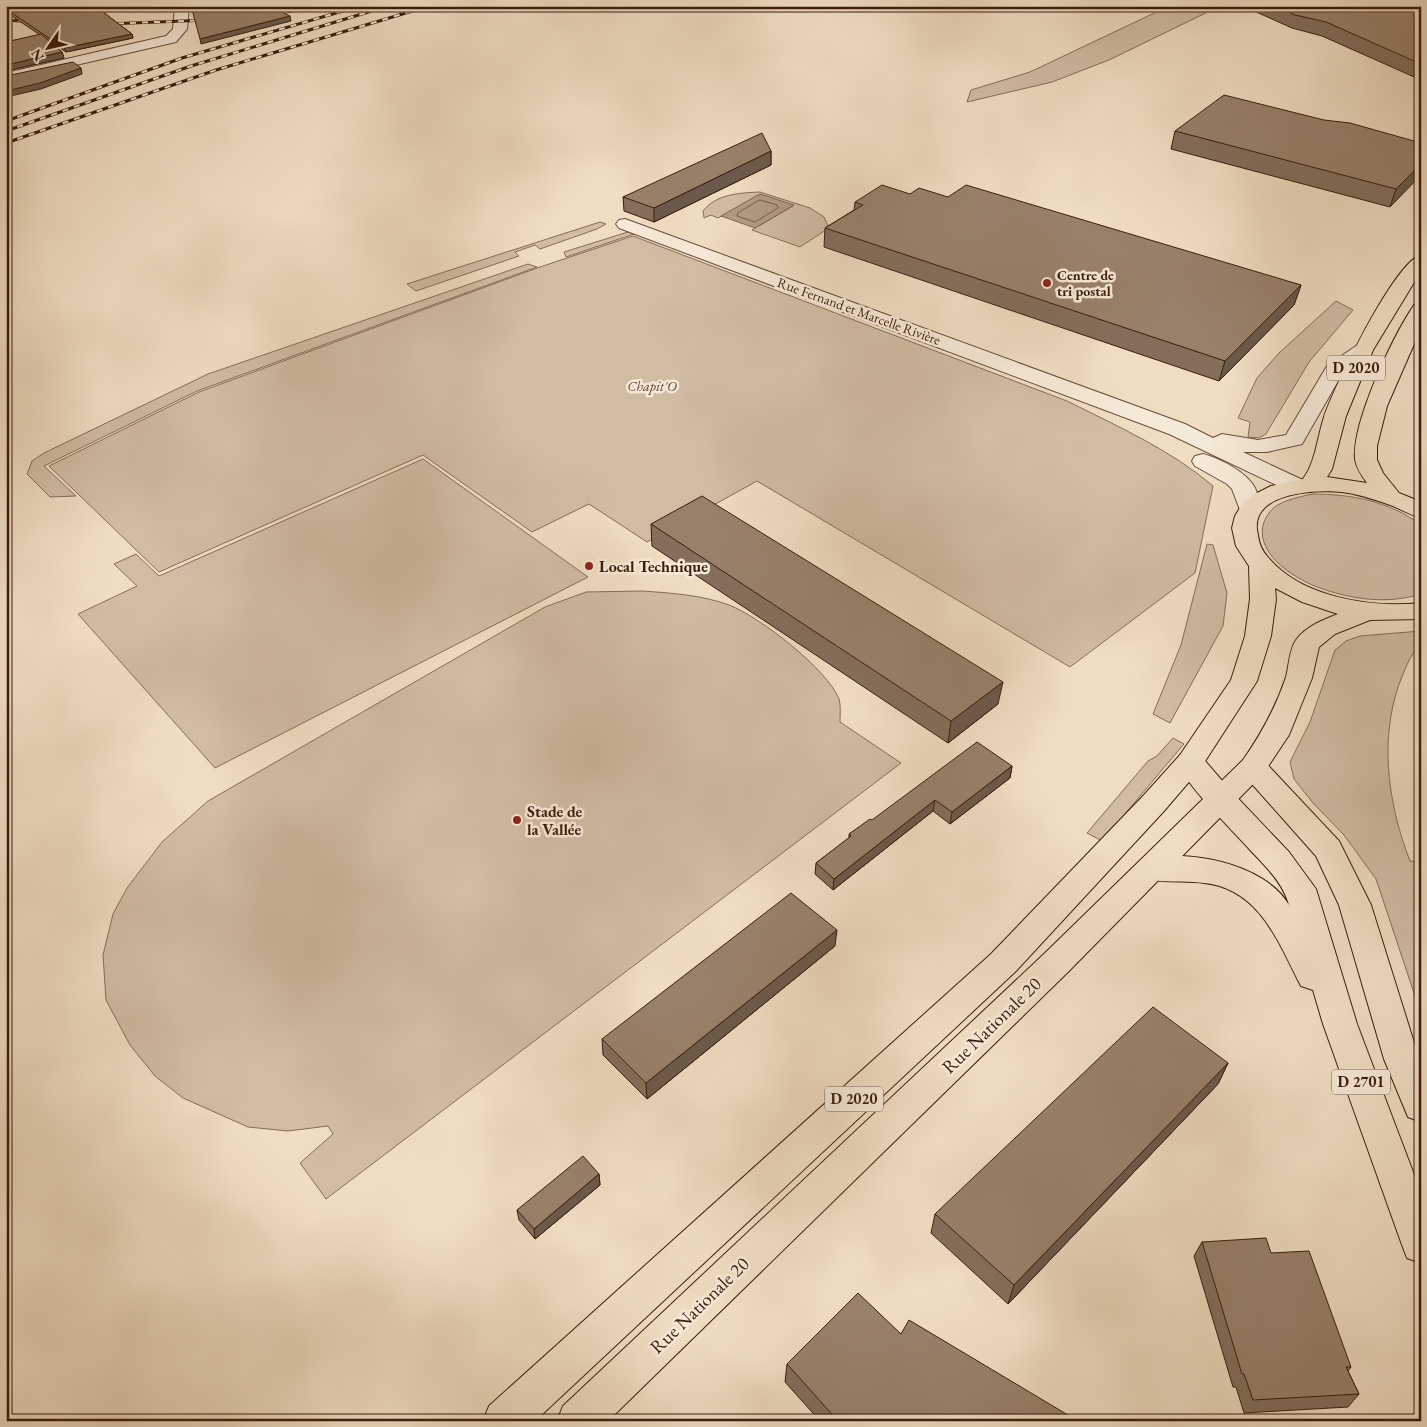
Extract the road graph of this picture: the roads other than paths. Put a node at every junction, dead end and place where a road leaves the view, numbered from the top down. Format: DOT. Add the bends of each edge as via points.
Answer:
graph roads {
  1 [pos="182,6"];
  2 [pos="6,77"];
  3 [pos="625,224"];
  4 [pos="1421,260"];
  5 [pos="1421,309"];
  6 [pos="1363,350"];
  7 [pos="1093,398"];
  8 [pos="1177,429"];
  9 [pos="1303,486"];
  10 [pos="1392,498"];
  11 [pos="1250,510"];
  12 [pos="1421,511"];
  13 [pos="1261,564"];
  14 [pos="1421,610"];
  15 [pos="1368,612"];
  16 [pos="1190,762"];
  17 [pos="1253,768"];
  18 [pos="1221,799"];
  19 [pos="1151,869"];
  20 [pos="1340,1024"];
  21 [pos="1421,1106"];
  22 [pos="1421,1245"];
  23 [pos="504,1421"];
  24 [pos="578,1421"];
  1 -- 2 [label="street" via="180,30 171,39"];
  3 -- 7 [label="street, Rue Fernand et Marcelle Rivière"];
  4 -- 6 [label="main road, D 2020" via="1410,272"];
  5 -- 10 [label="main road, D 2020" via="1403,340 1368,433 1367,464"];
  6 -- 8 [label="street" via="1334,370 1294,439 1255,447"];
  6 -- 9 [label="main road, D 2020" via="1335,416 1321,469"];
  7 -- 8 [label="street, Rue Fernand et Marcelle Rivière"];
  7 -- 11 [label="street, Rue Fernand et Marcelle Rivière" via="1235,479 1243,487"];
  8 -- 9 [label="street, Rue Fernand et Marcelle Rivière"];
  9 -- 10 [label="main road, D 2020" via="1350,487"];
  9 -- 11 [label="main road, D 2020" via="1268,495"];
  10 -- 12 [label="main road, D 2020"];
  11 -- 13 [label="main road, Rue Nationale 20 / D 2020" via="1244,527 1248,545"];
  13 -- 15 [label="main road, Rue Nationale 20 / D 2020" via="1295,590 1342,607"];
  13 -- 16 [label="main road, D 2020" via="1263,599 1258,636 1244,681"];
  14 -- 15 [label="main road, Rue Nationale 20 / D 2020"];
  15 -- 17 [label="main road, Rue Nationale 20 / D 2020" via="1326,628 1307,644 1299,678 1275,735"];
  16 -- 18 [label="main road, D 2701"];
  16 -- 23 [label="main road, D 2020" via="1003,963"];
  17 -- 18 [label="main road, Rue Nationale 20"];
  17 -- 21 [label="main road, D 2701" via="1328,849 1355,906 1401,1059"];
  18 -- 19 [label="main road, Rue Nationale 20 / D 2020"];
  18 -- 20 [label="main road, D 2701" via="1278,860 1300,889"];
  19 -- 20 [label="main road, D 2701" via="1223,873 1250,886 1273,905"];
  19 -- 24 [label="main road, Rue Nationale 20 / D 2020"];
  20 -- 22 [label="main road, D 2701"];
}
